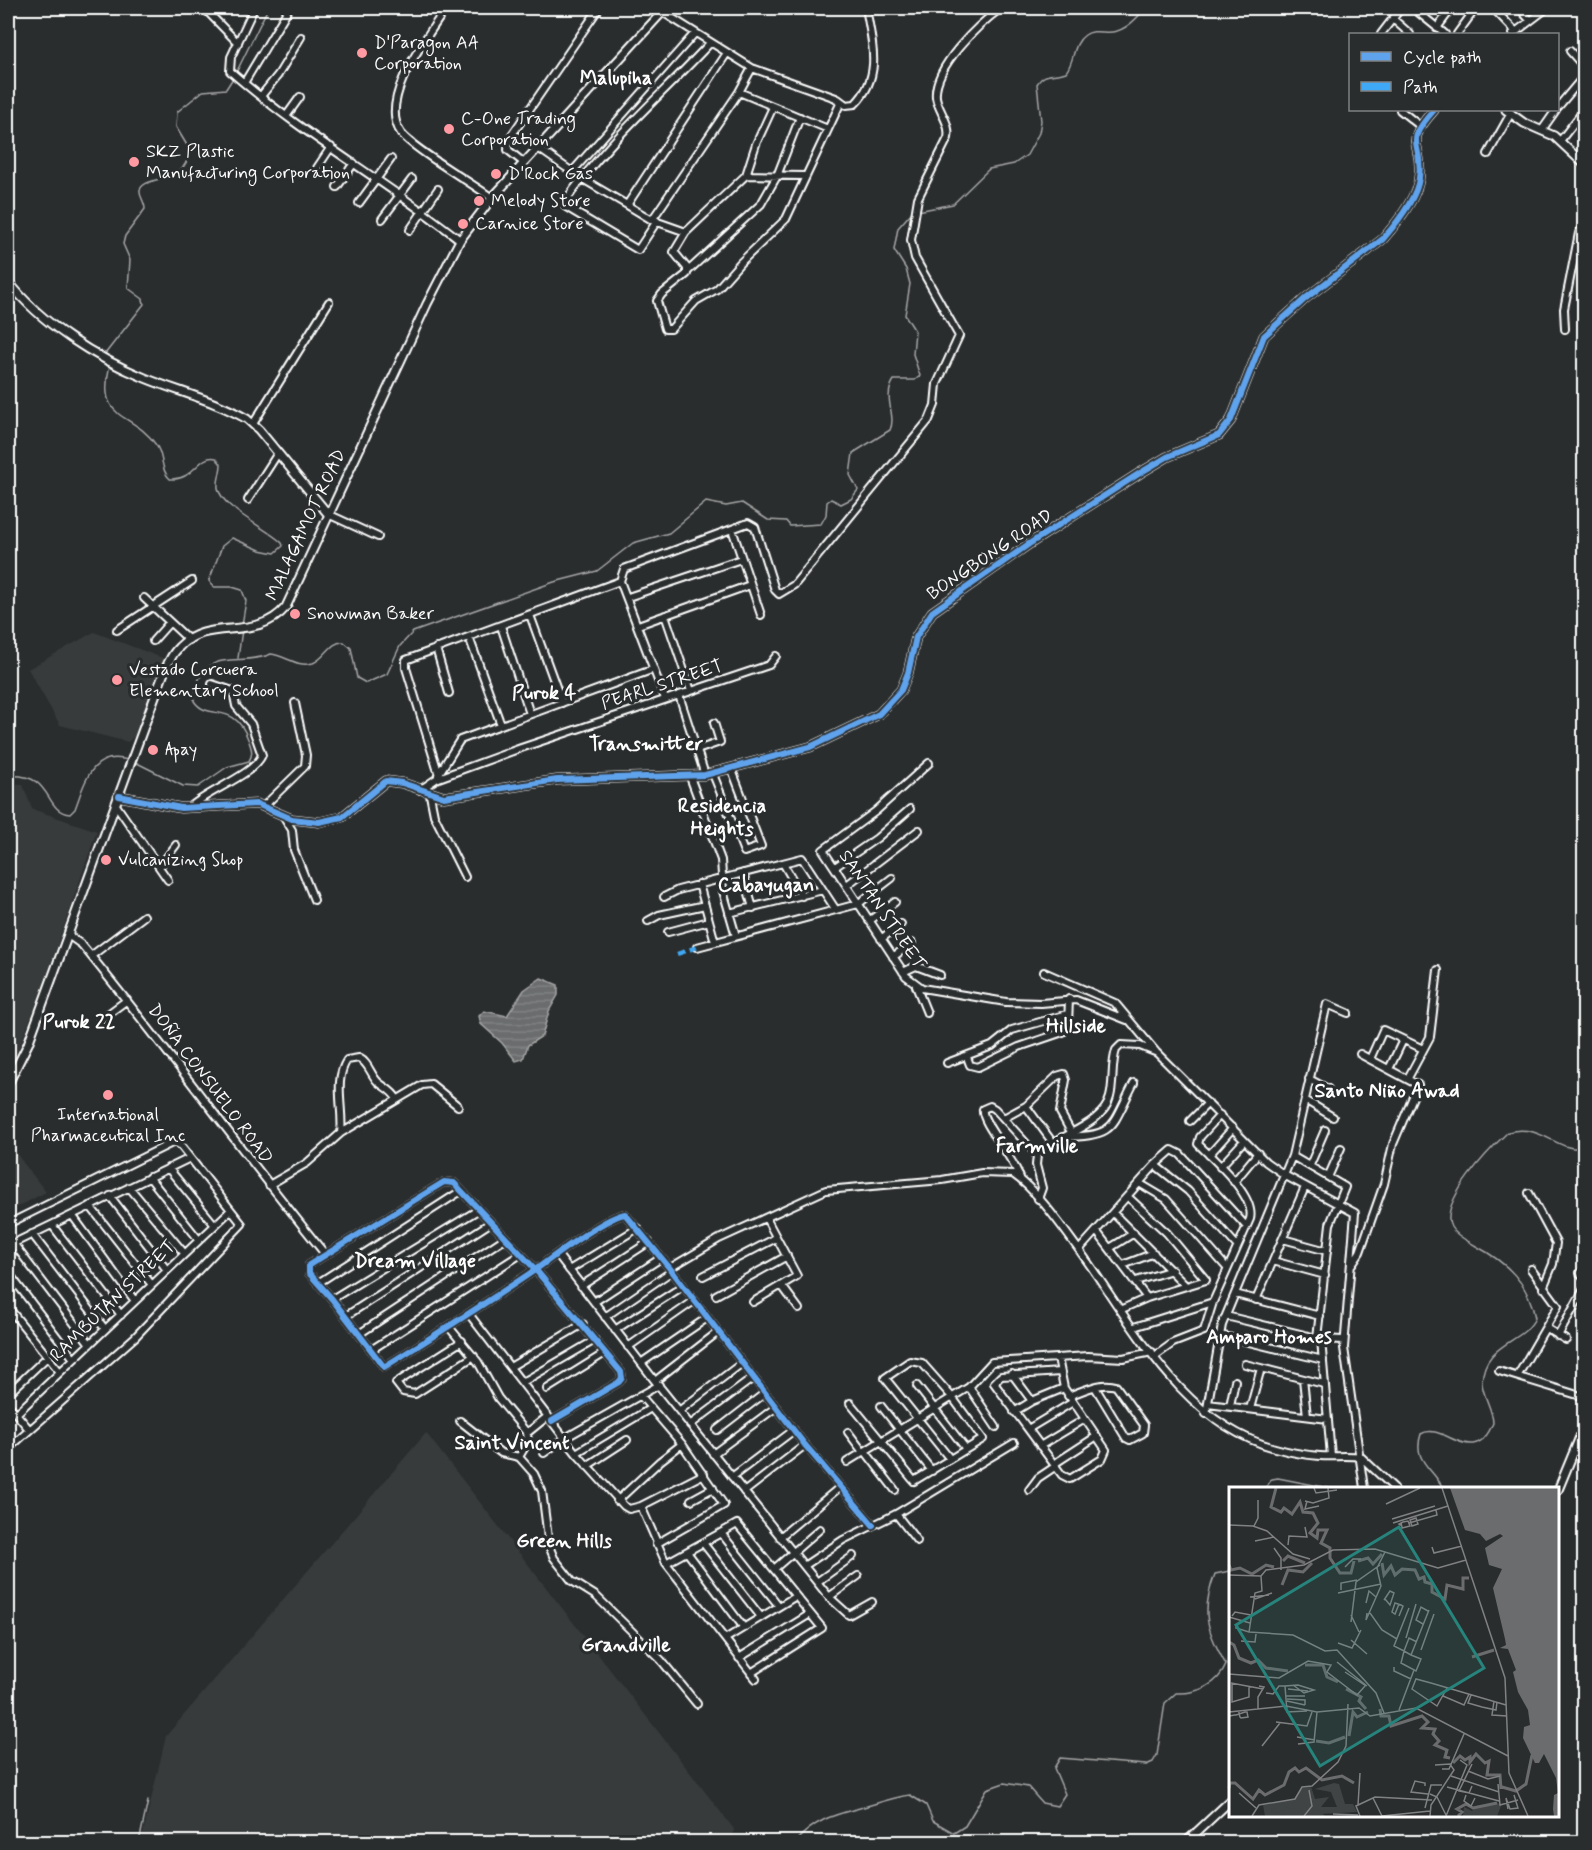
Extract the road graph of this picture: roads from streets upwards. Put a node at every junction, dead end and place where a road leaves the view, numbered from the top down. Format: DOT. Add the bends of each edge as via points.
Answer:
graph roads {
  1 [pos="204,8"];
  2 [pos="254,8"];
  3 [pos="289,8"];
  4 [pos="446,8"];
  5 [pos="599,8"];
  6 [pos="656,8"];
  7 [pos="866,8"];
  8 [pos="1001,8"];
  9 [pos="1401,8"];
  10 [pos="1413,8"];
  11 [pos="1452,8"];
  12 [pos="1476,8"];
  13 [pos="1493,8"];
  14 [pos="1519,8"];
  15 [pos="1547,8"];
  16 [pos="665,10"];
  17 [pos="1423,10"];
  18 [pos="1393,19"];
  19 [pos="1530,20"];
  20 [pos="1437,28"];
  21 [pos="695,33"];
  22 [pos="1382,33"];
  23 [pos="1409,33"];
  24 [pos="1444,33"];
  25 [pos="1458,33"];
  26 [pos="1515,33"];
  27 [pos="301,37"];
  28 [pos="238,43"];
  29 [pos="710,43"];
  30 [pos="1570,51"];
  31 [pos="727,53"];
  32 [pos="1584,67"];
  33 [pos="752,68"];
  34 [pos="1584,76"];
  35 [pos="244,83"];
  36 [pos="739,92"];
  37 [pos="261,96"];
  38 [pos="300,97"];
  39 [pos="838,99"];
  40 [pos="1559,106"];
  41 [pos="773,107"];
  42 [pos="1584,110"];
  43 [pos="1401,111"];
  44 [pos="1432,111"];
  45 [pos="1508,111"];
  46 [pos="1555,111"];
  47 [pos="287,115"];
  48 [pos="800,117"];
  49 [pos="1420,126"];
  50 [pos="828,129"];
  51 [pos="1542,130"];
  52 [pos="1560,141"];
  53 [pos="331,147"];
  54 [pos="538,148"];
  55 [pos="1488,154"];
  56 [pos="391,159"];
  57 [pos="354,163"];
  58 [pos="524,163"];
  59 [pos="1584,164"];
  60 [pos="316,168"];
  61 [pos="572,172"];
  62 [pos="746,176"];
  63 [pos="777,176"];
  64 [pos="805,176"];
  65 [pos="376,178"];
  66 [pos="581,178"];
  67 [pos="412,179"];
  68 [pos="337,187"];
  69 [pos="438,189"];
  70 [pos="400,194"];
  71 [pos="492,198"];
  72 [pos="359,203"];
  73 [pos="627,205"];
  74 [pos="423,210"];
  75 [pos="382,219"];
  76 [pos="655,220"];
  77 [pos="1584,222"];
  78 [pos="410,230"];
  79 [pos="686,232"];
  80 [pos="460,240"];
  81 [pos="688,271"];
  82 [pos="8,281"];
  83 [pos="329,302"];
  84 [pos="1565,328"];
  85 [pos="253,424"];
  86 [pos="278,453"];
  87 [pos="248,500"];
  88 [pos="328,514"];
  89 [pos="732,529"];
  90 [pos="378,537"];
  91 [pos="741,559"];
  92 [pos="192,581"];
  93 [pos="620,582"];
  94 [pos="750,585"];
  95 [pos="628,597"];
  96 [pos="144,598"];
  97 [pos="152,607"];
  98 [pos="530,615"];
  99 [pos="665,615"];
  100 [pos="761,615"];
  101 [pos="169,623"];
  102 [pos="638,625"];
  103 [pos="501,626"];
  104 [pos="117,630"];
  105 [pos="469,637"];
  106 [pos="189,639"];
  107 [pos="153,640"];
  108 [pos="436,648"];
  109 [pos="776,656"];
  110 [pos="654,669"];
  111 [pos="212,684"];
  112 [pos="691,691"];
  113 [pos="449,693"];
  114 [pos="679,695"];
  115 [pos="665,699"];
  116 [pos="295,703"];
  117 [pos="562,703"];
  118 [pos="530,714"];
  119 [pos="714,723"];
  120 [pos="501,725"];
  121 [pos="697,750"];
  122 [pos="929,764"];
  123 [pos="732,770"];
  124 [pos="713,774"];
  125 [pos="705,775"];
  126 [pos="437,777"];
  127 [pos="690,777"];
  128 [pos="420,790"];
  129 [pos="119,795"];
  130 [pos="430,795"];
  131 [pos="116,805"];
  132 [pos="264,806"];
  133 [pos="189,808"];
  134 [pos="910,809"];
  135 [pos="284,817"];
  136 [pos="919,830"];
  137 [pos="176,845"];
  138 [pos="783,863"];
  139 [pos="159,867"];
  140 [pos="835,867"];
  141 [pos="743,873"];
  142 [pos="465,877"];
  143 [pos="721,878"];
  144 [pos="892,878"];
  145 [pos="168,880"];
  146 [pos="699,884"];
  147 [pos="846,885"];
  148 [pos="823,890"];
  149 [pos="802,896"];
  150 [pos="664,897"];
  151 [pos="314,900"];
  152 [pos="895,902"];
  153 [pos="858,904"];
  154 [pos="705,905"];
  155 [pos="753,908"];
  156 [pos="837,910"];
  157 [pos="729,913"];
  158 [pos="144,916"];
  159 [pos="648,921"];
  160 [pos="709,921"];
  161 [pos="869,921"];
  162 [pos="901,924"];
  163 [pos="668,932"];
  164 [pos="68,935"];
  165 [pos="736,936"];
  166 [pos="881,939"];
  167 [pos="715,942"];
  168 [pos="912,943"];
  169 [pos="697,947"];
  170 [pos="91,956"];
  171 [pos="892,957"];
  172 [pos="1438,970"];
  173 [pos="903,972"];
  174 [pos="1044,972"];
  175 [pos="940,975"];
  176 [pos="916,986"];
  177 [pos="1070,999"];
  178 [pos="127,1000"];
  179 [pos="927,1013"];
  180 [pos="1348,1013"];
  181 [pos="1068,1014"];
  182 [pos="100,1020"];
  183 [pos="1130,1022"];
  184 [pos="1403,1040"];
  185 [pos="1423,1049"];
  186 [pos="1156,1052"];
  187 [pos="1360,1054"];
  188 [pos="967,1057"];
  189 [pos="1370,1059"];
  190 [pos="947,1063"];
  191 [pos="1389,1069"];
  192 [pos="1408,1078"];
  193 [pos="1309,1079"];
  194 [pos="1134,1083"];
  195 [pos="8,1084"];
  196 [pos="1328,1089"];
  197 [pos="397,1099"];
  198 [pos="1305,1100"];
  199 [pos="1208,1103"];
  200 [pos="458,1106"];
  201 [pos="1026,1106"];
  202 [pos="1220,1115"];
  203 [pos="1333,1117"];
  204 [pos="1004,1118"];
  205 [pos="1190,1121"];
  206 [pos="1233,1128"];
  207 [pos="1326,1130"];
  208 [pos="1071,1132"];
  209 [pos="341,1133"];
  210 [pos="1061,1137"];
  211 [pos="1053,1143"];
  212 [pos="1241,1144"];
  213 [pos="1341,1148"];
  214 [pos="1258,1153"];
  215 [pos="1037,1155"];
  216 [pos="1209,1155"];
  217 [pos="1292,1156"];
  218 [pos="190,1158"];
  219 [pos="1310,1164"];
  220 [pos="1155,1165"];
  221 [pos="1220,1167"];
  222 [pos="168,1168"];
  223 [pos="1329,1175"];
  224 [pos="1286,1176"];
  225 [pos="149,1177"];
  226 [pos="1021,1179"];
  227 [pos="1234,1182"];
  228 [pos="1139,1183"];
  229 [pos="269,1185"];
  230 [pos="129,1187"];
  231 [pos="1305,1187"];
  232 [pos="461,1191"];
  233 [pos="1529,1193"];
  234 [pos="110,1196"];
  235 [pos="1128,1197"];
  236 [pos="1038,1199"];
  237 [pos="1337,1205"];
  238 [pos="90,1206"];
  239 [pos="231,1210"];
  240 [pos="478,1210"];
  241 [pos="1113,1213"];
  242 [pos="72,1215"];
  243 [pos="766,1218"];
  244 [pos="8,1224"];
  245 [pos="214,1224"];
  246 [pos="490,1224"];
  247 [pos="52,1225"];
  248 [pos="1246,1226"];
  249 [pos="638,1228"];
  250 [pos="1097,1232"];
  251 [pos="1134,1233"];
  252 [pos="32,1234"];
  253 [pos="505,1238"];
  254 [pos="776,1238"];
  255 [pos="1283,1239"];
  256 [pos="199,1240"];
  257 [pos="649,1242"];
  258 [pos="10,1245"];
  259 [pos="1237,1246"];
  260 [pos="1110,1248"];
  261 [pos="1079,1250"];
  262 [pos="1327,1251"];
  263 [pos="1154,1252"];
  264 [pos="184,1253"];
  265 [pos="325,1254"];
  266 [pos="520,1254"];
  267 [pos="557,1254"];
  268 [pos="787,1256"];
  269 [pos="661,1257"];
  270 [pos="1274,1261"];
  271 [pos="1352,1264"];
  272 [pos="1123,1265"];
  273 [pos="1227,1268"];
  274 [pos="535,1269"];
  275 [pos="671,1269"];
  276 [pos="1531,1269"];
  277 [pos="167,1270"];
  278 [pos="570,1270"];
  279 [pos="1172,1270"];
  280 [pos="8,1272"];
  281 [pos="1325,1275"];
  282 [pos="703,1276"];
  283 [pos="1136,1281"];
  284 [pos="318,1283"];
  285 [pos="152,1285"];
  286 [pos="581,1286"];
  287 [pos="683,1286"];
  288 [pos="782,1286"];
  289 [pos="1186,1286"];
  290 [pos="1543,1288"];
  291 [pos="1584,1289"];
  292 [pos="716,1294"];
  293 [pos="1235,1294"];
  294 [pos="1147,1298"];
  295 [pos="332,1299"];
  296 [pos="1257,1300"];
  297 [pos="135,1301"];
  298 [pos="694,1301"];
  299 [pos="594,1302"];
  300 [pos="753,1302"];
  301 [pos="1213,1302"];
  302 [pos="8,1307"];
  303 [pos="799,1309"];
  304 [pos="1122,1309"];
  305 [pos="469,1314"];
  306 [pos="120,1315"];
  307 [pos="346,1316"];
  308 [pos="1226,1316"];
  309 [pos="1320,1316"];
  310 [pos="605,1317"];
  311 [pos="707,1318"];
  312 [pos="583,1324"];
  313 [pos="449,1327"];
  314 [pos="1134,1327"];
  315 [pos="1546,1328"];
  316 [pos="105,1329"];
  317 [pos="615,1330"];
  318 [pos="718,1332"];
  319 [pos="359,1334"];
  320 [pos="1220,1335"];
  321 [pos="1558,1336"];
  322 [pos="1319,1338"];
  323 [pos="595,1340"];
  324 [pos="1343,1340"];
  325 [pos="1566,1340"];
  326 [pos="462,1341"];
  327 [pos="90,1344"];
  328 [pos="628,1347"];
  329 [pos="371,1350"];
  330 [pos="605,1353"];
  331 [pos="1154,1354"];
  332 [pos="474,1356"];
  333 [pos="47,1357"];
  334 [pos="1058,1358"];
  335 [pos="74,1359"];
  336 [pos="1323,1360"];
  337 [pos="641,1363"];
  338 [pos="742,1363"];
  339 [pos="1245,1364"];
  340 [pos="510,1367"];
  341 [pos="1261,1368"];
  342 [pos="1499,1371"];
  343 [pos="60,1372"];
  344 [pos="1060,1372"];
  345 [pos="1011,1374"];
  346 [pos="1518,1375"];
  347 [pos="753,1378"];
  348 [pos="1303,1379"];
  349 [pos="523,1382"];
  350 [pos="1235,1382"];
  351 [pos="657,1383"];
  352 [pos="1324,1384"];
  353 [pos="917,1386"];
  354 [pos="969,1387"];
  355 [pos="1095,1387"];
  356 [pos="547,1389"];
  357 [pos="1064,1389"];
  358 [pos="765,1393"];
  359 [pos="8,1394"];
  360 [pos="640,1395"];
  361 [pos="952,1397"];
  362 [pos="1584,1397"];
  363 [pos="1071,1399"];
  364 [pos="1032,1401"];
  365 [pos="850,1403"];
  366 [pos="8,1404"];
  367 [pos="1208,1404"];
  368 [pos="881,1406"];
  369 [pos="1230,1406"];
  370 [pos="775,1407"];
  371 [pos="651,1408"];
  372 [pos="933,1408"];
  373 [pos="1250,1409"];
  374 [pos="679,1411"];
  375 [pos="1014,1413"];
  376 [pos="16,1414"];
  377 [pos="1206,1414"];
  378 [pos="1307,1416"];
  379 [pos="550,1419"];
  380 [pos="916,1419"];
  381 [pos="1085,1419"];
  382 [pos="1328,1419"];
  383 [pos="460,1421"];
  384 [pos="690,1425"];
  385 [pos="996,1427"];
  386 [pos="1584,1427"];
  387 [pos="29,1429"];
  388 [pos="899,1429"];
  389 [pos="717,1430"];
  390 [pos="794,1430"];
  391 [pos="1028,1430"];
  392 [pos="848,1432"];
  393 [pos="527,1433"];
  394 [pos="8,1435"];
  395 [pos="1097,1436"];
  396 [pos="565,1438"];
  397 [pos="627,1440"];
  398 [pos="881,1441"];
  399 [pos="15,1442"];
  400 [pos="1014,1443"];
  401 [pos="682,1444"];
  402 [pos="805,1445"];
  403 [pos="1040,1446"];
  404 [pos="1581,1447"];
  405 [pos="8,1449"];
  406 [pos="966,1449"];
  407 [pos="864,1452"];
  408 [pos="544,1453"];
  409 [pos="576,1453"];
  410 [pos="714,1454"];
  411 [pos="1331,1456"];
  412 [pos="519,1457"];
  413 [pos="1361,1457"];
  414 [pos="950,1459"];
  415 [pos="847,1462"];
  416 [pos="1055,1465"];
  417 [pos="587,1466"];
  418 [pos="932,1471"];
  419 [pos="704,1474"];
  420 [pos="732,1477"];
  421 [pos="840,1487"];
  422 [pos="1364,1487"];
  423 [pos="1393,1487"];
  424 [pos="1559,1487"];
  425 [pos="713,1488"];
  426 [pos="895,1490"];
  427 [pos="1029,1490"];
  428 [pos="744,1492"];
  429 [pos="692,1500"];
  430 [pos="617,1501"];
  431 [pos="641,1506"];
  432 [pos="896,1514"];
  433 [pos="873,1525"];
  434 [pos="820,1529"];
  435 [pos="721,1533"];
  436 [pos="780,1537"];
  437 [pos="917,1541"];
  438 [pos="703,1543"];
  439 [pos="656,1544"];
  440 [pos="687,1552"];
  441 [pos="792,1552"];
  442 [pos="853,1556"];
  443 [pos="666,1563"];
  444 [pos="804,1566"];
  445 [pos="774,1569"];
  446 [pos="858,1576"];
  447 [pos="817,1582"];
  448 [pos="796,1596"];
  449 [pos="829,1597"];
  450 [pos="872,1602"];
  451 [pos="779,1606"];
  452 [pos="810,1614"];
  453 [pos="761,1617"];
  454 [pos="744,1628"];
  455 [pos="725,1639"];
  456 [pos="740,1658"];
  457 [pos="697,1704"];
  458 [pos="1229,1802"];
  459 [pos="1186,1842"];
  1 -- 28 [label="street"];
  2 -- 28 [label="street"];
  3 -- 35 [label="street"];
  4 -- 71 [label="street" via="403,79 396,102 396,121 407,139"];
  5 -- 58 [label="street" via="509,139 508,150"];
  6 -- 16 [label="street"];
  7 -- 39 [label="street" via="874,53 873,72 855,104 846,105"];
  8 -- 89 [label="street" via="963,41 942,78 937,99 948,138 918,198 913,217 911,240 915,258 959,336 938,384 933,413 850,518 784,592 779,594 776,590 755,527 748,523"];
  9 -- 18 [label="street"];
  10 -- 17 [label="street"];
  11 -- 20 [label="street"];
  12 -- 25 [label="street"];
  13 -- 26 [label="street"];
  14 -- 19 [label="street"];
  15 -- 19 [label="street"];
  16 -- 21 [label="street"];
  16 -- 54 [label="street, MALAGAMOT ROAD"];
  17 -- 20 [label="street"];
  18 -- 22 [label="street"];
  18 -- 23 [label="street"];
  19 -- 26 [label="street"];
  20 -- 24 [label="street"];
  21 -- 29 [label="street"];
  21 -- 61 [label="street"];
  27 -- 37 [label="street"];
  28 -- 35 [label="street" via="229,69"];
  29 -- 31 [label="street"];
  29 -- 66 [label="street"];
  30 -- 32 [label="street"];
  31 -- 33 [label="street"];
  31 -- 73 [label="street"];
  33 -- 36 [label="street"];
  33 -- 39 [label="street"];
  34 -- 40 [label="street"];
  35 -- 37 [label="street"];
  36 -- 41 [label="street"];
  36 -- 76 [label="street"];
  37 -- 47 [label="street"];
  38 -- 47 [label="street"];
  39 -- 50 [label="street" via="839,107"];
  41 -- 48 [label="street"];
  41 -- 62 [label="street"];
  42 -- 52 [label="street"];
  43 -- 49 [label="street"];
  44 -- 49 [label="street"];
  45 -- 51 [label="street"];
  45 -- 55 [label="street"];
  46 -- 51 [label="street"];
  47 -- 53 [label="street"];
  48 -- 50 [label="street"];
  48 -- 63 [label="street"];
  49 -- 123 [label="street, BONGBONG ROAD" via="1415,137 1418,185 1393,226 1264,336 1231,420 1219,435 1140,473 932,612 916,637 902,690 879,714 810,747"];
  50 -- 64 [label="street"];
  51 -- 52 [label="street"];
  52 -- 59 [label="street"];
  53 -- 57 [label="street"];
  53 -- 60 [label="street"];
  54 -- 58 [label="street, MALAGAMOT ROAD"];
  54 -- 61 [label="street"];
  56 -- 65 [label="street"];
  57 -- 65 [label="street"];
  57 -- 68 [label="street"];
  58 -- 71 [label="street, MALAGAMOT ROAD"];
  61 -- 66 [label="street"];
  62 -- 63 [label="street"];
  62 -- 79 [label="street"];
  63 -- 64 [label="street"];
  63 -- 81 [label="street" via="754,211"];
  64 -- 81 [label="street" via="783,224 717,289 696,301 667,330 657,301"];
  65 -- 70 [label="street"];
  65 -- 72 [label="street"];
  66 -- 73 [label="street"];
  66 -- 76 [label="street" via="564,206 638,250"];
  67 -- 70 [label="street"];
  69 -- 74 [label="street"];
  70 -- 74 [label="street"];
  70 -- 75 [label="street"];
  71 -- 80 [label="street, MALAGAMOT ROAD"];
  73 -- 76 [label="street"];
  74 -- 78 [label="street"];
  74 -- 80 [label="street"];
  76 -- 79 [label="street"];
  77 -- 84 [label="street" via="1564,309"];
  79 -- 81 [label="street" via="674,252"];
  80 -- 88 [label="street, MALAGAMOT ROAD"];
  82 -- 85 [label="street" via="37,312 95,353"];
  83 -- 85 [label="street"];
  85 -- 86 [label="street"];
  86 -- 87 [label="street"];
  86 -- 88 [label="street"];
  88 -- 90 [label="street"];
  88 -- 106 [label="street, MALAGAMOT ROAD" via="290,602 277,617 252,628 210,632"];
  89 -- 91 [label="street"];
  89 -- 93 [label="street" via="628,567 621,572"];
  91 -- 94 [label="street"];
  91 -- 95 [label="street"];
  92 -- 97 [label="street"];
  93 -- 95 [label="street"];
  93 -- 98 [label="street"];
  94 -- 99 [label="street"];
  94 -- 100 [label="street"];
  95 -- 102 [label="street"];
  96 -- 97 [label="street"];
  97 -- 101 [label="street"];
  97 -- 104 [label="street"];
  98 -- 103 [label="street"];
  98 -- 117 [label="street"];
  99 -- 102 [label="street"];
  99 -- 112 [label="street"];
  101 -- 106 [label="street"];
  101 -- 107 [label="street"];
  102 -- 110 [label="street"];
  103 -- 105 [label="street"];
  103 -- 118 [label="street"];
  105 -- 108 [label="street"];
  105 -- 120 [label="street"];
  106 -- 129 [label="street" via="178,647 169,662"];
  108 -- 113 [label="street"];
  108 -- 126 [label="street" via="405,663"];
  109 -- 112 [label="street, PEARL STREET" via="769,665"];
  110 -- 115 [label="street"];
  110 -- 117 [label="street"];
  111 -- 133 [label="street" via="233,691 236,706 251,724 262,755 248,771"];
  112 -- 114 [label="street, PEARL STREET"];
  114 -- 115 [label="street, PEARL STREET"];
  114 -- 121 [label="street"];
  115 -- 126 [label="street, PEARL STREET"];
  116 -- 132 [label="street" via="305,766"];
  117 -- 118 [label="street"];
  118 -- 120 [label="street"];
  119 -- 121 [label="street" via="720,741"];
  120 -- 126 [label="street" via="460,740"];
  121 -- 125 [label="street"];
  122 -- 140 [label="street, SANTAN STREET" via="876,811 823,850"];
  123 -- 124 [label="street, BONGBONG ROAD"];
  123 -- 124 [label="street" via="761,846 744,852"];
  124 -- 125 [label="street, BONGBONG ROAD"];
  125 -- 127 [label="street, BONGBONG ROAD"];
  126 -- 128 [label="street, PEARL STREET"];
  127 -- 130 [label="street, BONGBONG ROAD" via="579,778 444,797"];
  127 -- 143 [label="street" via="721,860"];
  128 -- 130 [label="street, BONGBONG ROAD"];
  128 -- 135 [label="street, BONGBONG ROAD" via="386,781 342,817 308,822"];
  129 -- 131 [label="street"];
  129 -- 133 [label="street, BONGBONG ROAD"];
  130 -- 142 [label="street" via="434,815"];
  131 -- 139 [label="street"];
  131 -- 164 [label="street"];
  132 -- 133 [label="street, BONGBONG ROAD"];
  132 -- 135 [label="street, BONGBONG ROAD"];
  134 -- 140 [label="street"];
  135 -- 151 [label="street" via="292,830 294,850"];
  136 -- 147 [label="street"];
  137 -- 139 [label="street"];
  138 -- 141 [label="street"];
  138 -- 148 [label="street" via="802,858"];
  138 -- 149 [label="street"];
  139 -- 145 [label="street"];
  140 -- 147 [label="street, SANTAN STREET"];
  141 -- 143 [label="street"];
  141 -- 155 [label="street"];
  143 -- 146 [label="street"];
  143 -- 157 [label="street"];
  144 -- 153 [label="street"];
  146 -- 150 [label="street"];
  146 -- 154 [label="street"];
  147 -- 153 [label="street, SANTAN STREET"];
  148 -- 149 [label="street"];
  148 -- 156 [label="street"];
  149 -- 155 [label="street"];
  152 -- 161 [label="street"];
  153 -- 156 [label="street"];
  153 -- 161 [label="street, SANTAN STREET"];
  154 -- 159 [label="street"];
  154 -- 160 [label="street"];
  155 -- 157 [label="street"];
  156 -- 165 [label="street"];
  157 -- 165 [label="street"];
  158 -- 170 [label="street"];
  160 -- 163 [label="street"];
  160 -- 167 [label="street"];
  161 -- 166 [label="street, SANTAN STREET"];
  162 -- 166 [label="street"];
  164 -- 170 [label="street, DOÑA CONSUELO ROAD"];
  164 -- 195 [label="street" via="28,1044"];
  165 -- 167 [label="street"];
  166 -- 171 [label="street, SANTAN STREET"];
  167 -- 169 [label="street"];
  168 -- 171 [label="street"];
  170 -- 178 [label="street, DOÑA CONSUELO ROAD"];
  171 -- 173 [label="street, SANTAN STREET"];
  172 -- 185 [label="street" via="1430,1037"];
  173 -- 175 [label="street" via="916,966"];
  173 -- 176 [label="street, SANTAN STREET"];
  174 -- 183 [label="street" via="1112,1001"];
  176 -- 177 [label="street" via="1006,1002 1041,1004"];
  176 -- 179 [label="street"];
  177 -- 181 [label="street"];
  177 -- 183 [label="street"];
  178 -- 182 [label="street"];
  178 -- 229 [label="street, DOÑA CONSUELO ROAD"];
  180 -- 193 [label="street" via="1326,1004"];
  181 -- 188 [label="street" via="1012,1030 995,1044"];
  181 -- 188 [label="street" via="1063,1032 978,1067 970,1065"];
  183 -- 186 [label="street"];
  184 -- 185 [label="street"];
  184 -- 189 [label="street" via="1383,1030"];
  184 -- 191 [label="street"];
  185 -- 192 [label="street"];
  186 -- 199 [label="street"];
  186 -- 208 [label="street" via="1121,1045 1113,1058 1106,1109"];
  187 -- 189 [label="street"];
  188 -- 190 [label="street"];
  189 -- 191 [label="street"];
  191 -- 192 [label="street"];
  192 -- 271 [label="street" via="1418,1088 1393,1144 1384,1184"];
  193 -- 196 [label="street"];
  193 -- 198 [label="street"];
  194 -- 210 [label="street" via="1107,1132"];
  197 -- 200 [label="street" via="427,1084"];
  197 -- 209 [label="street"];
  197 -- 209 [label="street" via="378,1082 365,1061 347,1060 340,1074"];
  198 -- 203 [label="street"];
  198 -- 217 [label="street"];
  199 -- 202 [label="street"];
  199 -- 205 [label="street"];
  201 -- 204 [label="street"];
  201 -- 208 [label="street" via="1064,1074 1060,1112"];
  201 -- 211 [label="street"];
  202 -- 206 [label="street"];
  202 -- 216 [label="street" via="1198,1140"];
  204 -- 215 [label="street"];
  204 -- 226 [label="street" via="990,1106 982,1112"];
  206 -- 214 [label="street"];
  206 -- 216 [label="street"];
  207 -- 219 [label="street"];
  208 -- 210 [label="street"];
  209 -- 229 [label="street" via="307,1163"];
  210 -- 211 [label="street"];
  211 -- 215 [label="street"];
  212 -- 221 [label="street"];
  213 -- 223 [label="street"];
  214 -- 224 [label="street"];
  214 -- 227 [label="street"];
  215 -- 236 [label="street" via="1042,1188"];
  216 -- 221 [label="street"];
  217 -- 219 [label="street"];
  217 -- 224 [label="street"];
  218 -- 222 [label="street"];
  218 -- 239 [label="street"];
  218 -- 244 [label="street" via="180,1145 171,1143"];
  219 -- 223 [label="street"];
  220 -- 228 [label="street"];
  220 -- 248 [label="street" via="1172,1150 1177,1151"];
  220 -- 259 [label="street" via="1188,1191"];
  221 -- 227 [label="street"];
  222 -- 225 [label="street"];
  222 -- 245 [label="street"];
  223 -- 237 [label="street" via="1345,1187"];
  224 -- 231 [label="street"];
  224 -- 293 [label="street"];
  225 -- 230 [label="street"];
  225 -- 256 [label="street"];
  226 -- 236 [label="street"];
  226 -- 243 [label="street" via="998,1172 836,1188"];
  227 -- 248 [label="street" via="1251,1211"];
  228 -- 235 [label="street"];
  228 -- 273 [label="street" via="1166,1199"];
  229 -- 265 [label="street, DOÑA CONSUELO ROAD"];
  230 -- 234 [label="street"];
  230 -- 264 [label="street"];
  231 -- 237 [label="street"];
  231 -- 255 [label="street"];
  232 -- 240 [label="street"];
  232 -- 265 [label="street" via="451,1182 444,1182"];
  232 -- 284 [label="street"];
  233 -- 290 [label="street" via="1556,1243"];
  234 -- 238 [label="street"];
  234 -- 277 [label="street"];
  235 -- 241 [label="street"];
  235 -- 289 [label="street" via="1167,1233 1206,1280"];
  236 -- 261 [label="street"];
  237 -- 262 [label="street"];
  237 -- 271 [label="street" via="1356,1216"];
  238 -- 242 [label="street"];
  238 -- 285 [label="street"];
  239 -- 245 [label="street, RAMBUTAN STREET"];
  239 -- 387 [label="street" via="242,1224 135,1337"];
  240 -- 246 [label="street"];
  240 -- 295 [label="street"];
  241 -- 250 [label="street"];
  241 -- 251 [label="street"];
  242 -- 247 [label="street"];
  242 -- 297 [label="street"];
  243 -- 254 [label="street"];
  243 -- 275 [label="street" via="720,1239"];
  245 -- 256 [label="street, RAMBUTAN STREET"];
  246 -- 253 [label="street"];
  246 -- 307 [label="street"];
  247 -- 252 [label="street"];
  247 -- 306 [label="street"];
  248 -- 259 [label="street"];
  249 -- 257 [label="street"];
  249 -- 267 [label="street" via="622,1214"];
  249 -- 278 [label="street"];
  250 -- 260 [label="street"];
  250 -- 261 [label="street"];
  251 -- 260 [label="street"];
  251 -- 263 [label="street"];
  252 -- 258 [label="street"];
  252 -- 316 [label="street"];
  253 -- 266 [label="street"];
  253 -- 319 [label="street"];
  254 -- 268 [label="street"];
  254 -- 282 [label="street"];
  255 -- 262 [label="street"];
  255 -- 270 [label="street"];
  256 -- 264 [label="street, RAMBUTAN STREET"];
  257 -- 269 [label="street"];
  257 -- 286 [label="street"];
  258 -- 327 [label="street"];
  259 -- 273 [label="street"];
  260 -- 272 [label="street"];
  261 -- 304 [label="street"];
  262 -- 281 [label="street"];
  263 -- 272 [label="street"];
  263 -- 279 [label="street"];
  264 -- 277 [label="street, RAMBUTAN STREET"];
  265 -- 284 [label="street" via="308,1268"];
  266 -- 274 [label="street"];
  266 -- 329 [label="street"];
  267 -- 274 [label="street"];
  267 -- 278 [label="street"];
  268 -- 288 [label="street" via="797,1276"];
  268 -- 292 [label="street"];
  269 -- 275 [label="street"];
  269 -- 299 [label="street"];
  270 -- 281 [label="street"];
  270 -- 296 [label="street"];
  271 -- 324 [label="street"];
  272 -- 283 [label="street"];
  273 -- 301 [label="street"];
  274 -- 305 [label="street"];
  274 -- 312 [label="street"];
  275 -- 287 [label="street"];
  275 -- 310 [label="street"];
  276 -- 290 [label="street"];
  277 -- 285 [label="street, RAMBUTAN STREET"];
  278 -- 286 [label="street"];
  279 -- 283 [label="street"];
  279 -- 289 [label="street"];
  280 -- 335 [label="street"];
  281 -- 309 [label="street"];
  283 -- 294 [label="street"];
  284 -- 295 [label="street"];
  285 -- 297 [label="street, RAMBUTAN STREET"];
  286 -- 299 [label="street"];
  287 -- 298 [label="street"];
  287 -- 317 [label="street"];
  288 -- 300 [label="street"];
  288 -- 303 [label="street"];
  289 -- 294 [label="street"];
  290 -- 315 [label="street" via="1558,1306"];
  291 -- 321 [label="street"];
  293 -- 296 [label="street"];
  293 -- 308 [label="street"];
  294 -- 304 [label="street"];
  295 -- 307 [label="street"];
  296 -- 309 [label="street"];
  297 -- 306 [label="street, RAMBUTAN STREET"];
  298 -- 311 [label="street"];
  298 -- 328 [label="street"];
  299 -- 310 [label="street"];
  301 -- 314 [label="street"];
  301 -- 331 [label="street" via="1203,1331"];
  302 -- 333 [label="street"];
  304 -- 314 [label="street"];
  305 -- 313 [label="street"];
  305 -- 340 [label="street"];
  306 -- 316 [label="street, RAMBUTAN STREET"];
  307 -- 319 [label="street"];
  308 -- 320 [label="street"];
  308 -- 322 [label="street"];
  309 -- 322 [label="street"];
  310 -- 317 [label="street"];
  311 -- 318 [label="street"];
  311 -- 337 [label="street"];
  312 -- 323 [label="street"];
  312 -- 340 [label="street"];
  313 -- 326 [label="street"];
  313 -- 329 [label="street" via="384,1367"];
  314 -- 331 [label="street"];
  315 -- 321 [label="street"];
  315 -- 346 [label="street"];
  316 -- 327 [label="street, RAMBUTAN STREET"];
  317 -- 328 [label="street"];
  318 -- 338 [label="street"];
  318 -- 351 [label="street"];
  319 -- 329 [label="street"];
  320 -- 336 [label="street"];
  320 -- 367 [label="street"];
  321 -- 325 [label="street"];
  322 -- 324 [label="street"];
  322 -- 336 [label="street"];
  323 -- 330 [label="street"];
  323 -- 349 [label="street"];
  324 -- 413 [label="street"];
  326 -- 332 [label="street"];
  326 -- 332 [label="street" via="396,1383 403,1392 415,1394"];
  327 -- 335 [label="street, RAMBUTAN STREET"];
  328 -- 337 [label="street"];
  330 -- 356 [label="street"];
  330 -- 379 [label="street" via="621,1372 621,1380"];
  331 -- 334 [label="street"];
  331 -- 377 [label="street"];
  332 -- 393 [label="street" via="498,1398"];
  333 -- 343 [label="street"];
  333 -- 359 [label="street"];
  334 -- 344 [label="street"];
  334 -- 354 [label="street" via="992,1362"];
  335 -- 343 [label="street, RAMBUTAN STREET"];
  336 -- 352 [label="street"];
  337 -- 351 [label="street"];
  338 -- 347 [label="street"];
  338 -- 374 [label="street"];
  339 -- 341 [label="street"];
  340 -- 349 [label="street"];
  341 -- 348 [label="street"];
  341 -- 373 [label="street"];
  342 -- 346 [label="street"];
  343 -- 376 [label="street, RAMBUTAN STREET"];
  344 -- 345 [label="street"];
  344 -- 357 [label="street"];
  345 -- 364 [label="street"];
  345 -- 375 [label="street" via="998,1377 994,1383"];
  346 -- 362 [label="street"];
  347 -- 358 [label="street"];
  347 -- 384 [label="street"];
  348 -- 352 [label="street"];
  348 -- 378 [label="street"];
  349 -- 379 [label="street"];
  350 -- 369 [label="street"];
  351 -- 360 [label="street"];
  351 -- 374 [label="street"];
  352 -- 382 [label="street"];
  353 -- 372 [label="street"];
  354 -- 361 [label="street"];
  354 -- 385 [label="street"];
  355 -- 355 [label="street" via="1126,1438 1143,1433 1144,1425 1119,1389 1108,1384"];
  355 -- 363 [label="street"];
  357 -- 363 [label="street"];
  357 -- 364 [label="street"];
  358 -- 370 [label="street"];
  358 -- 389 [label="street"];
  360 -- 371 [label="street"];
  360 -- 396 [label="street"];
  361 -- 372 [label="street"];
  361 -- 380 [label="street" via="926,1366 910,1361 885,1378"];
  361 -- 406 [label="street" via="983,1439"];
  363 -- 381 [label="street"];
  363 -- 391 [label="street"];
  364 -- 375 [label="street"];
  365 -- 398 [label="street"];
  366 -- 376 [label="street"];
  367 -- 369 [label="street"];
  367 -- 377 [label="street"];
  368 -- 388 [label="street"];
  369 -- 373 [label="street"];
  370 -- 390 [label="street"];
  370 -- 410 [label="street"];
  371 -- 401 [label="street"];
  371 -- 409 [label="street"];
  372 -- 380 [label="street"];
  372 -- 406 [label="street"];
  373 -- 378 [label="street"];
  374 -- 384 [label="street"];
  375 -- 391 [label="street"];
  376 -- 387 [label="street"];
  377 -- 411 [label="street" via="1264,1445"];
  378 -- 382 [label="street"];
  379 -- 393 [label="street"];
  379 -- 396 [label="street"];
  380 -- 388 [label="street"];
  380 -- 414 [label="street"];
  381 -- 395 [label="street"];
  381 -- 403 [label="street"];
  382 -- 411 [label="street"];
  383 -- 412 [label="street" via="501,1452"];
  384 -- 410 [label="street"];
  386 -- 404 [label="street"];
  387 -- 399 [label="street"];
  388 -- 398 [label="street"];
  388 -- 418 [label="street"];
  390 -- 402 [label="street"];
  390 -- 420 [label="street"];
  391 -- 403 [label="street"];
  392 -- 407 [label="street"];
  393 -- 412 [label="street" via="528,1442"];
  394 -- 399 [label="street"];
  395 -- 416 [label="street"];
  395 -- 416 [label="street" via="1106,1450 1102,1459 1070,1479"];
  396 -- 408 [label="street"];
  396 -- 409 [label="street"];
  397 -- 417 [label="street"];
  398 -- 407 [label="street"];
  398 -- 418 [label="street" via="914,1481"];
  399 -- 405 [label="street"];
  400 -- 432 [label="street"];
  401 -- 419 [label="street"];
  401 -- 430 [label="street"];
  402 -- 421 [label="street"];
  402 -- 428 [label="street"];
  403 -- 416 [label="street"];
  404 -- 424 [label="street"];
  406 -- 414 [label="street"];
  407 -- 415 [label="street"];
  407 -- 426 [label="street"];
  409 -- 417 [label="street"];
  410 -- 420 [label="street"];
  411 -- 413 [label="street"];
  412 -- 457 [label="street" via="540,1485 554,1558 572,1581 596,1596 661,1660"];
  413 -- 422 [label="street"];
  413 -- 423 [label="street"];
  414 -- 418 [label="street"];
  416 -- 427 [label="street"];
  417 -- 430 [label="street"];
  419 -- 425 [label="street"];
  419 -- 431 [label="street"];
  420 -- 428 [label="street"];
  421 -- 433 [label="street"];
  421 -- 436 [label="street"];
  425 -- 429 [label="street"];
  425 -- 439 [label="street" via="724,1505"];
  428 -- 436 [label="street"];
  430 -- 431 [label="street" via="629,1509"];
  431 -- 439 [label="street"];
  432 -- 433 [label="street"];
  432 -- 437 [label="street"];
  433 -- 444 [label="street"];
  434 -- 441 [label="street"];
  435 -- 438 [label="street"];
  435 -- 445 [label="street" via="737,1524"];
  435 -- 451 [label="street"];
  436 -- 441 [label="street"];
  438 -- 440 [label="street"];
  438 -- 453 [label="street"];
  439 -- 443 [label="street"];
  440 -- 443 [label="street"];
  440 -- 454 [label="street"];
  441 -- 444 [label="street"];
  441 -- 445 [label="street"];
  442 -- 447 [label="street"];
  443 -- 455 [label="street"];
  444 -- 447 [label="street"];
  445 -- 448 [label="street"];
  446 -- 449 [label="street"];
  447 -- 449 [label="street"];
  448 -- 451 [label="street"];
  448 -- 452 [label="street"];
  449 -- 450 [label="street" via="849,1615"];
  451 -- 453 [label="street"];
  452 -- 456 [label="street"];
  452 -- 456 [label="street" via="822,1628 754,1676"];
  453 -- 454 [label="street"];
  454 -- 455 [label="street"];
  455 -- 456 [label="street"];
  458 -- 459 [label="street"];
}
